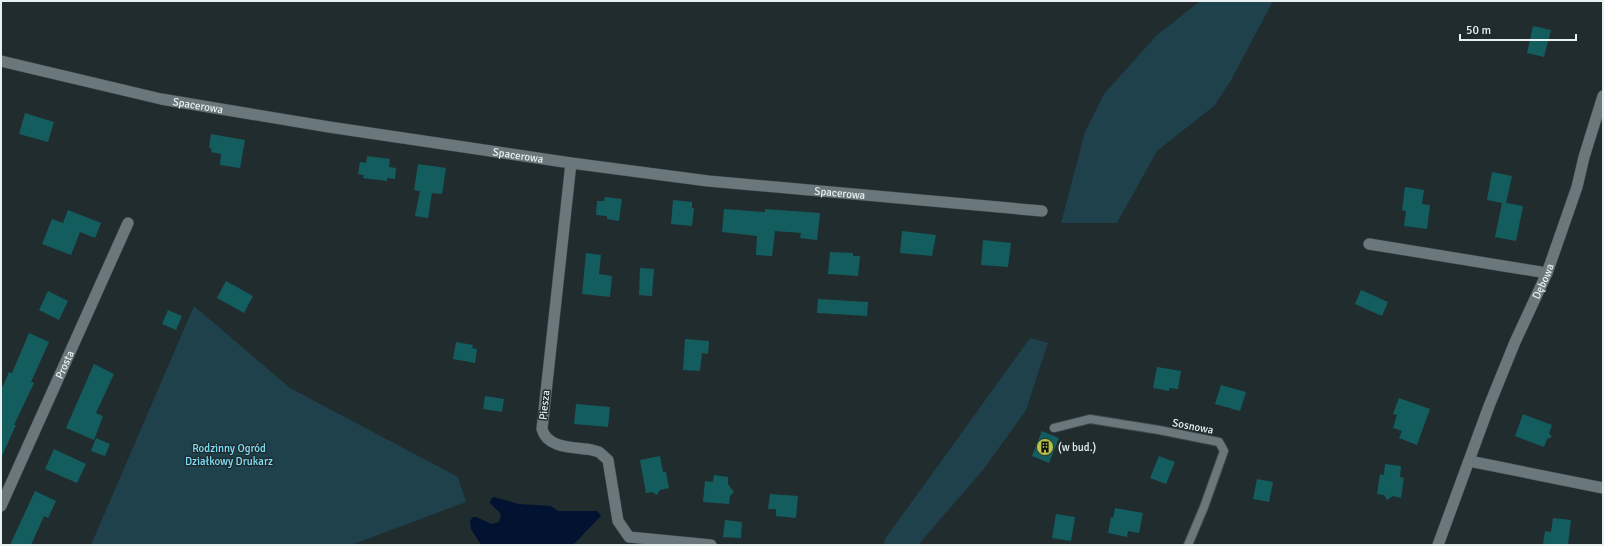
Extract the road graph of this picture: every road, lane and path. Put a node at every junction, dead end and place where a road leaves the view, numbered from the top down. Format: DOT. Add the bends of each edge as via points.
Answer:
graph roads {
  1 [pos="1,61"];
  2 [pos="1603,96"];
  3 [pos="571,163"];
  4 [pos="1042,211"];
  5 [pos="128,223"];
  6 [pos="1368,244"];
  7 [pos="1547,273"];
  8 [pos="1054,428"];
  9 [pos="1469,461"];
  10 [pos="1603,488"];
  11 [pos="1,506"];
  12 [pos="711,545"];
  13 [pos="1188,545"];
  14 [pos="1438,545"];
  1 -- 3 [label="street, Spacerowa" via="161,99"];
  2 -- 7 [label="street, Dębowa" via="1577,186"];
  3 -- 4 [label="street, Spacerowa" via="708,181"];
  3 -- 12 [label="street, Piesza" via="543,436 552,444 599,452 608,460 618,521 629,537"];
  5 -- 11 [label="street, Prosta"];
  6 -- 7 [label="street"];
  7 -- 9 [label="street, Dębowa" via="1488,406"];
  8 -- 13 [label="lane, Sosnowa" via="1090,419 1219,442 1224,451"];
  9 -- 10 [label="street"];
  9 -- 14 [label="street, Dębowa"];
}
